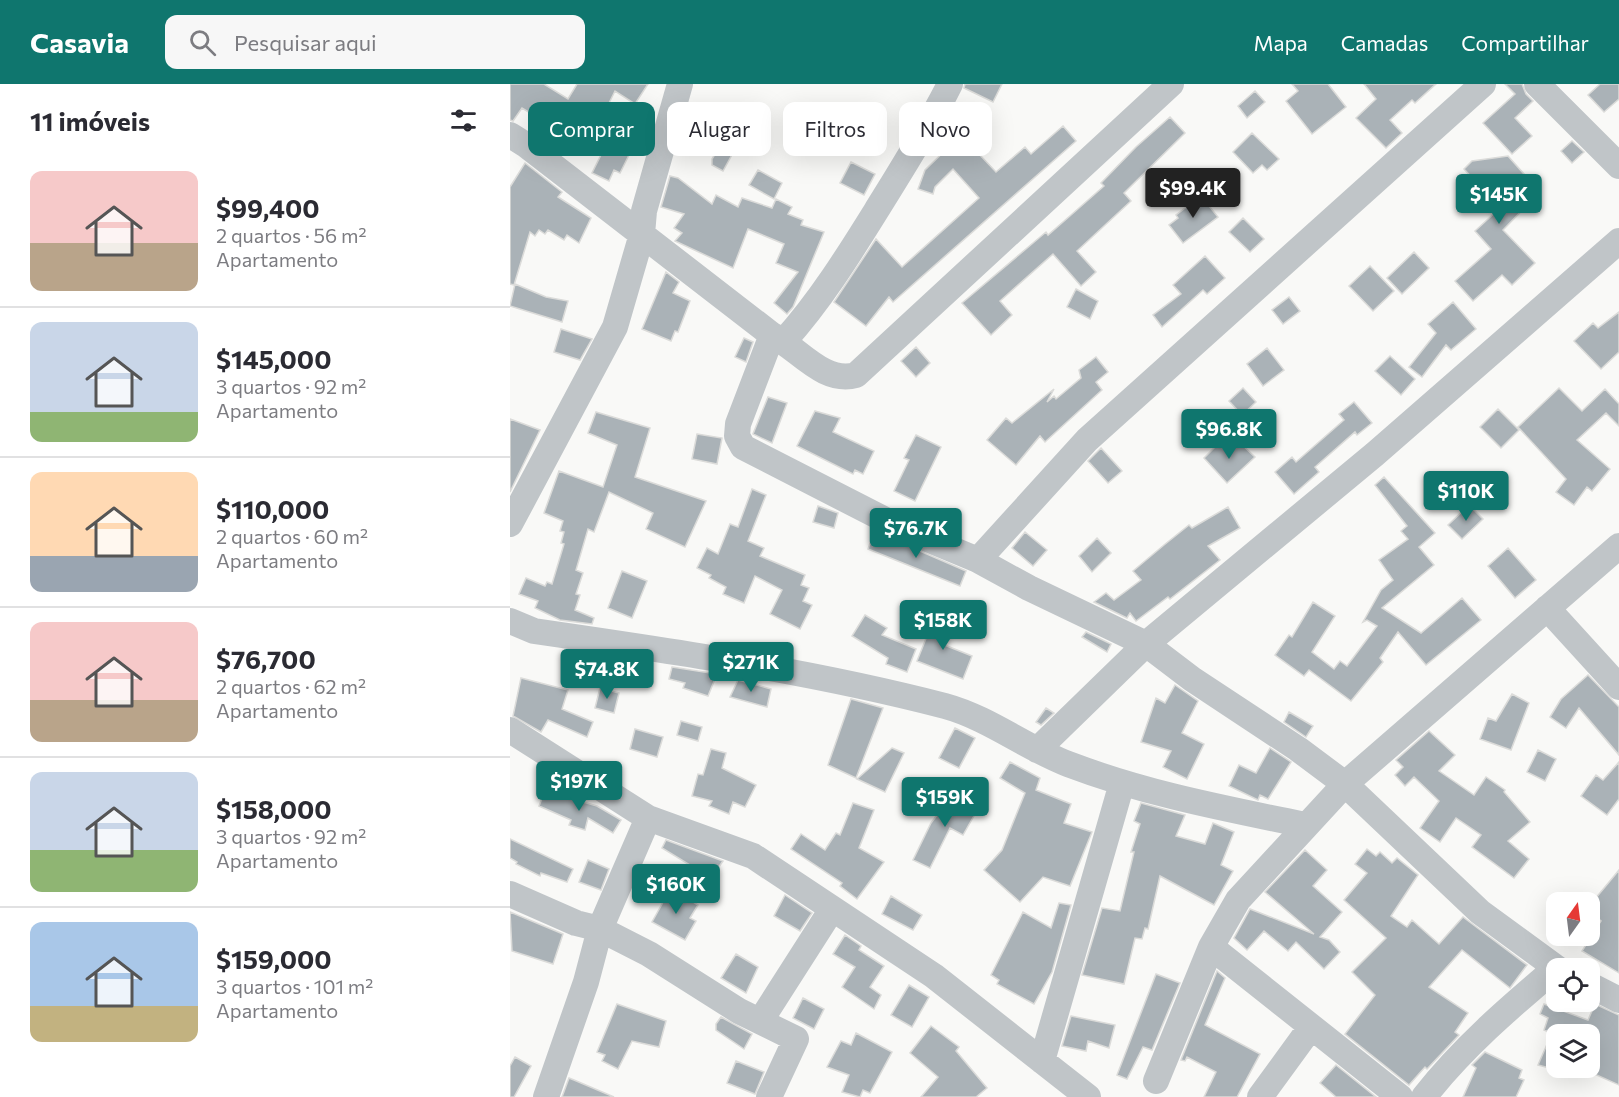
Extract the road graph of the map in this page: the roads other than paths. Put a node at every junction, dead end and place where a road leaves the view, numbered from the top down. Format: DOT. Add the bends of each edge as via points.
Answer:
graph roads {
  1 [pos="680,84"];
  2 [pos="950,84"];
  3 [pos="1171,84"];
  4 [pos="1483,84"];
  5 [pos="1537,84"];
  6 [pos="510,135"];
  7 [pos="1619,166"];
  8 [pos="642,234"];
  9 [pos="1619,241"];
  10 [pos="778,338"];
  11 [pos="510,524"];
  12 [pos="1619,546"];
  13 [pos="978,560"];
  14 [pos="1546,608"];
  15 [pos="510,621"];
  16 [pos="1146,644"];
  17 [pos="1619,687"];
  18 [pos="513,738"];
  19 [pos="1037,750"];
  20 [pos="1122,783"];
  21 [pos="1345,784"];
  22 [pos="648,818"];
  23 [pos="1305,825"];
  24 [pos="510,894"];
  25 [pos="832,909"];
  26 [pos="600,929"];
  27 [pos="1211,947"];
  28 [pos="1546,961"];
  29 [pos="1546,978"];
  30 [pos="1600,990"];
  31 [pos="1619,1000"];
  32 [pos="761,1020"];
  33 [pos="1311,1027"];
  34 [pos="1042,1061"];
  35 [pos="1156,1081"];
  36 [pos="546,1097"];
  37 [pos="769,1097"];
  38 [pos="1088,1097"];
  39 [pos="1260,1097"];
  40 [pos="1400,1097"];
  41 [pos="1424,1097"];
  1 -- 8 [label="street" via="644,211"];
  2 -- 10 [label="street" via="903,168 817,304"];
  3 -- 10 [label="street" via="856,375 845,378 810,364"];
  4 -- 13 [label="street" via="1088,440"];
  5 -- 7 [label="street"];
  6 -- 8 [label="street"];
  8 -- 10 [label="street"];
  8 -- 11 [label="street" via="615,327"];
  9 -- 16 [label="street" via="1366,462"];
  10 -- 13 [label="street" via="738,424 737,436 742,447 903,529"];
  12 -- 14 [label="street"];
  13 -- 16 [label="street"];
  14 -- 17 [label="street"];
  14 -- 21 [label="street"];
  15 -- 19 [label="street" via="534,631 766,667 948,707"];
  16 -- 19 [label="street"];
  16 -- 21 [label="street"];
  18 -- 22 [label="street"];
  19 -- 20 [label="street"];
  20 -- 23 [label="street" via="1150,793"];
  20 -- 34 [label="street"];
  21 -- 23 [label="street"];
  21 -- 28 [label="street" via="1480,912"];
  22 -- 25 [label="street" via="753,856"];
  22 -- 26 [label="street"];
  23 -- 27 [label="street" via="1238,900"];
  24 -- 26 [label="street" via="576,923"];
  25 -- 32 [label="street"];
  25 -- 34 [label="street" via="934,976"];
  26 -- 32 [label="street"];
  26 -- 36 [label="street"];
  27 -- 33 [label="street"];
  27 -- 35 [label="street"];
  29 -- 41 [label="street" via="1496,1020"];
  30 -- 31 [label="street"];
  32 -- 37 [label="street" via="796,1039"];
  33 -- 39 [label="street"];
  33 -- 40 [label="street"];
  34 -- 38 [label="street"];
}
